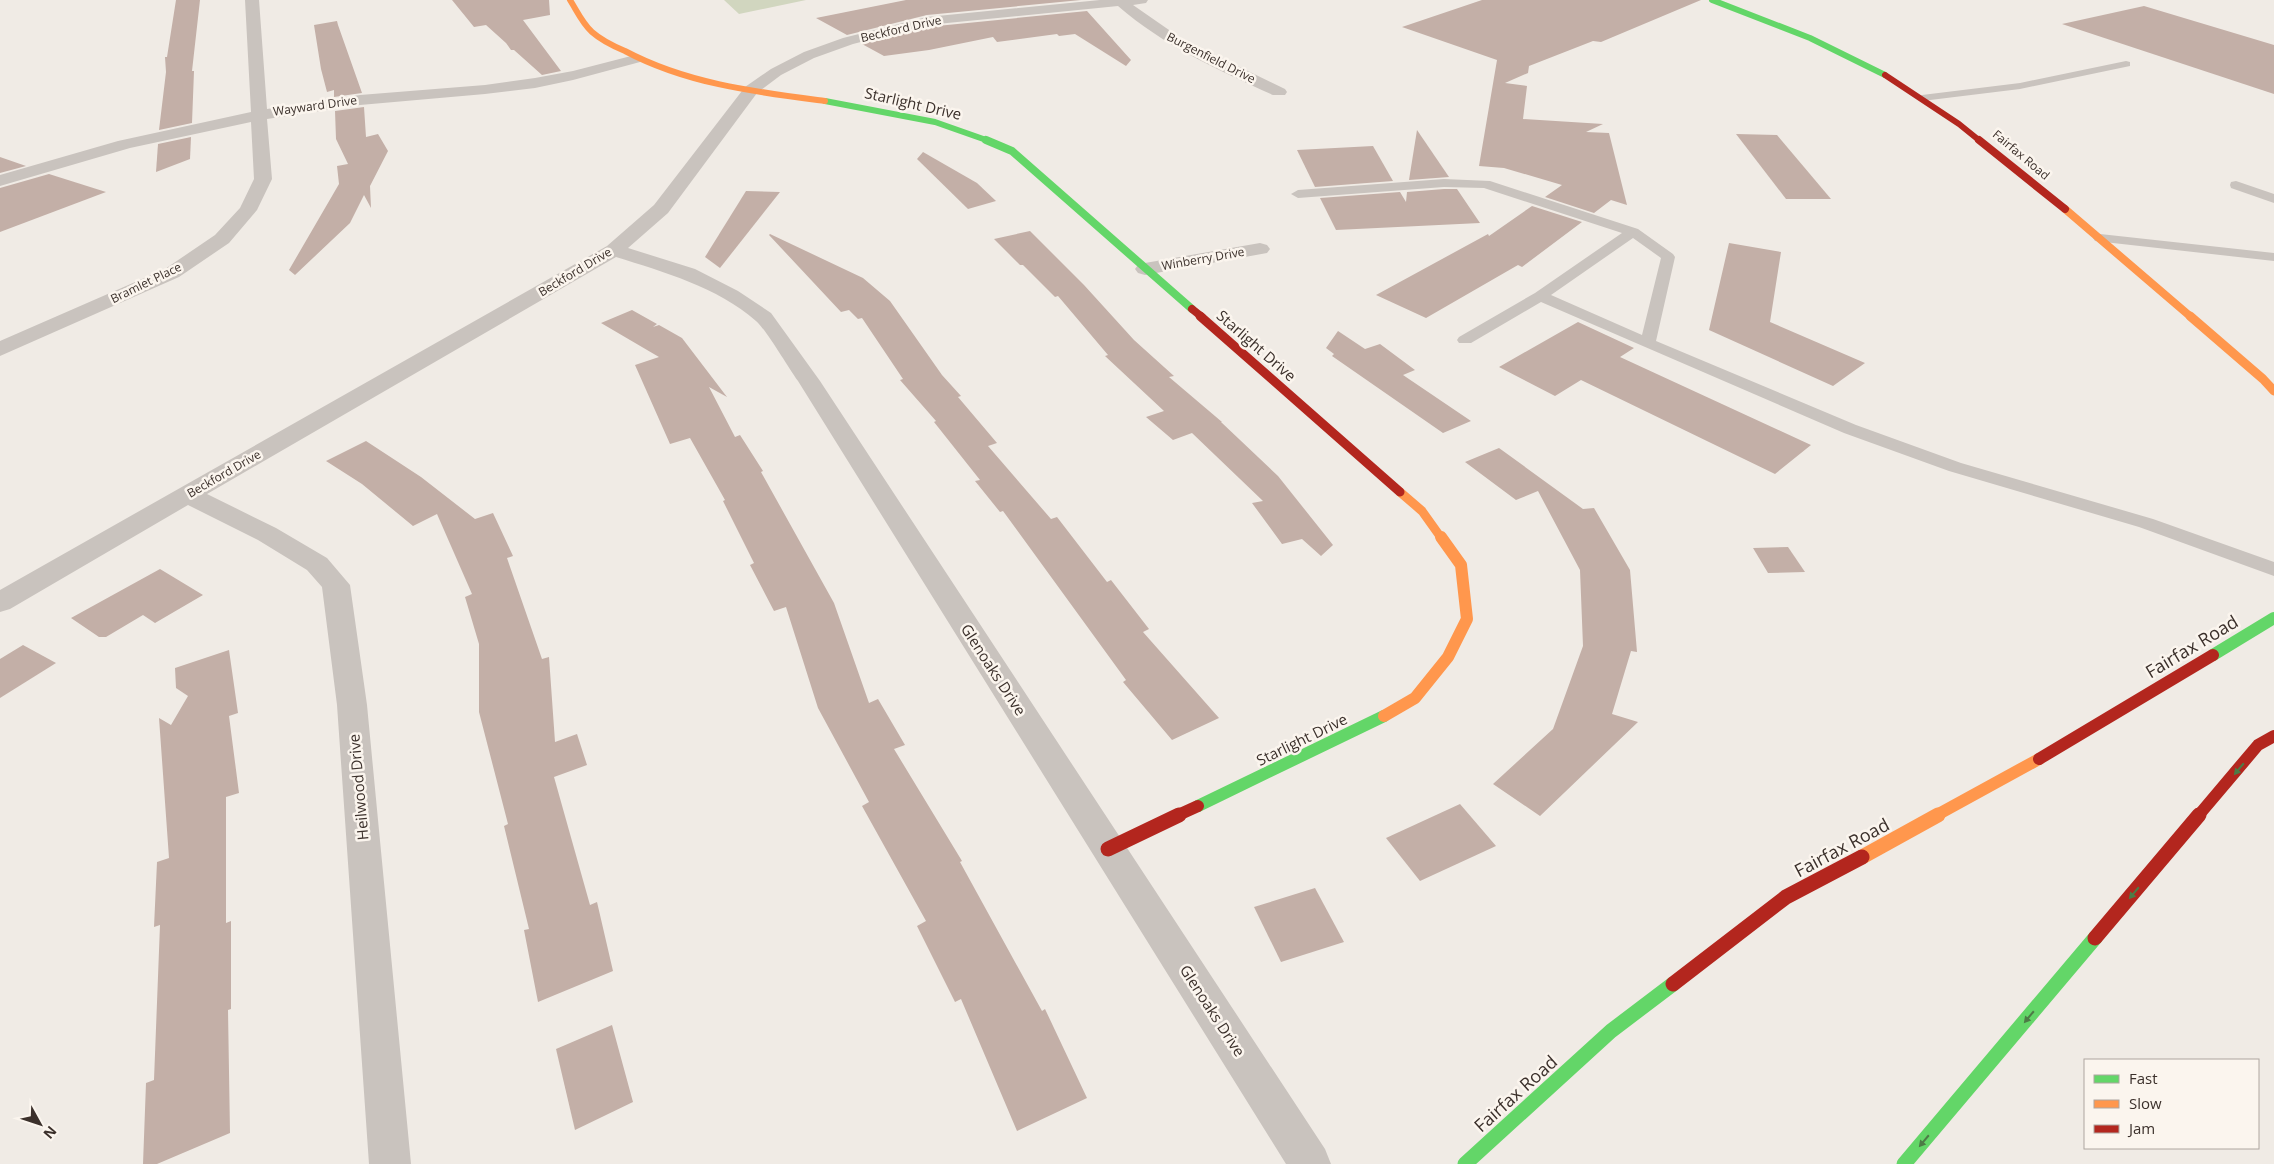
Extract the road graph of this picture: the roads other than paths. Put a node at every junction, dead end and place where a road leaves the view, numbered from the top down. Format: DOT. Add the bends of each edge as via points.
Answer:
graph roads {
  1 [pos="252,0"];
  2 [pos="570,0"];
  3 [pos="1141,0"];
  4 [pos="1712,0"];
  5 [pos="1122,2"];
  6 [pos="635,59"];
  7 [pos="2126,64"];
  8 [pos="751,90"];
  9 [pos="1279,92"];
  10 [pos="1922,98"];
  11 [pos="260,114"];
  12 [pos="0,181"];
  13 [pos="2236,185"];
  14 [pos="1298,194"];
  15 [pos="2274,199"];
  16 [pos="1633,232"];
  17 [pos="2100,238"];
  18 [pos="1260,249"];
  19 [pos="614,250"];
  20 [pos="2274,257"];
  21 [pos="1145,269"];
  22 [pos="1540,296"];
  23 [pos="1465,340"];
  24 [pos="1648,343"];
  25 [pos="0,349"];
  26 [pos="2274,391"];
  27 [pos="188,495"];
  28 [pos="2274,569"];
  29 [pos="0,602"];
  30 [pos="2274,618"];
  31 [pos="2274,736"];
  32 [pos="1108,849"];
  33 [pos="390,1164"];
  34 [pos="1310,1164"];
  35 [pos="1466,1164"];
  36 [pos="1904,1164"];
  1 -- 11 [label="street, Bramlet Place"];
  2 -- 6 [label="main road, Starlight Drive" via="589,30"];
  3 -- 5 [label="street, Beckford Drive"];
  4 -- 10 [label="main road, Fairfax Road" via="1811,39 1872,68"];
  5 -- 8 [label="street, Beckford Drive" via="966,16 894,28 809,55"];
  5 -- 9 [label="street, Burgenfield Drive" via="1139,18 1189,49"];
  6 -- 8 [label="main road, Starlight Drive" via="700,81"];
  6 -- 11 [label="street, Wayward Drive" via="536,83 395,95"];
  7 -- 10 [label="lane" via="2020,86"];
  8 -- 19 [label="street, Beckford Drive" via="661,209"];
  8 -- 21 [label="main road, Starlight Drive" via="899,114 979,135 1012,151"];
  10 -- 17 [label="main road, Fairfax Road" via="1981,140"];
  11 -- 12 [label="street, Wayward Drive" via="125,144"];
  11 -- 25 [label="street, Bramlet Place" via="263,179 248,210 222,239 172,273"];
  13 -- 15 [label="lane"];
  14 -- 16 [label="lane" via="1444,183 1485,184"];
  16 -- 22 [label="lane"];
  16 -- 24 [label="lane" via="1668,257"];
  17 -- 20 [label="lane"];
  17 -- 26 [label="main road, Fairfax Road"];
  18 -- 21 [label="street, Winberry Drive"];
  19 -- 27 [label="street, Beckford Drive"];
  19 -- 32 [label="street, Glenoaks Drive" via="688,273 731,295 764,317 809,381"];
  21 -- 32 [label="main road, Starlight Drive" via="1422,511 1461,565 1467,619 1448,656 1415,698 1364,727"];
  22 -- 23 [label="lane"];
  22 -- 24 [label="lane"];
  24 -- 28 [label="lane" via="1850,430 1955,467 2146,523"];
  27 -- 29 [label="street, Beckford Drive"];
  27 -- 33 [label="street, Heilwood Drive" via="267,534 317,564 336,585 352,705"];
  30 -- 35 [label="main road, Fairfax Road" via="2078,737 1786,898 1611,1031"];
  31 -- 36 [label="main road, one-way" via="2258,746"];
  32 -- 34 [label="street, Glenoaks Drive"];
}
